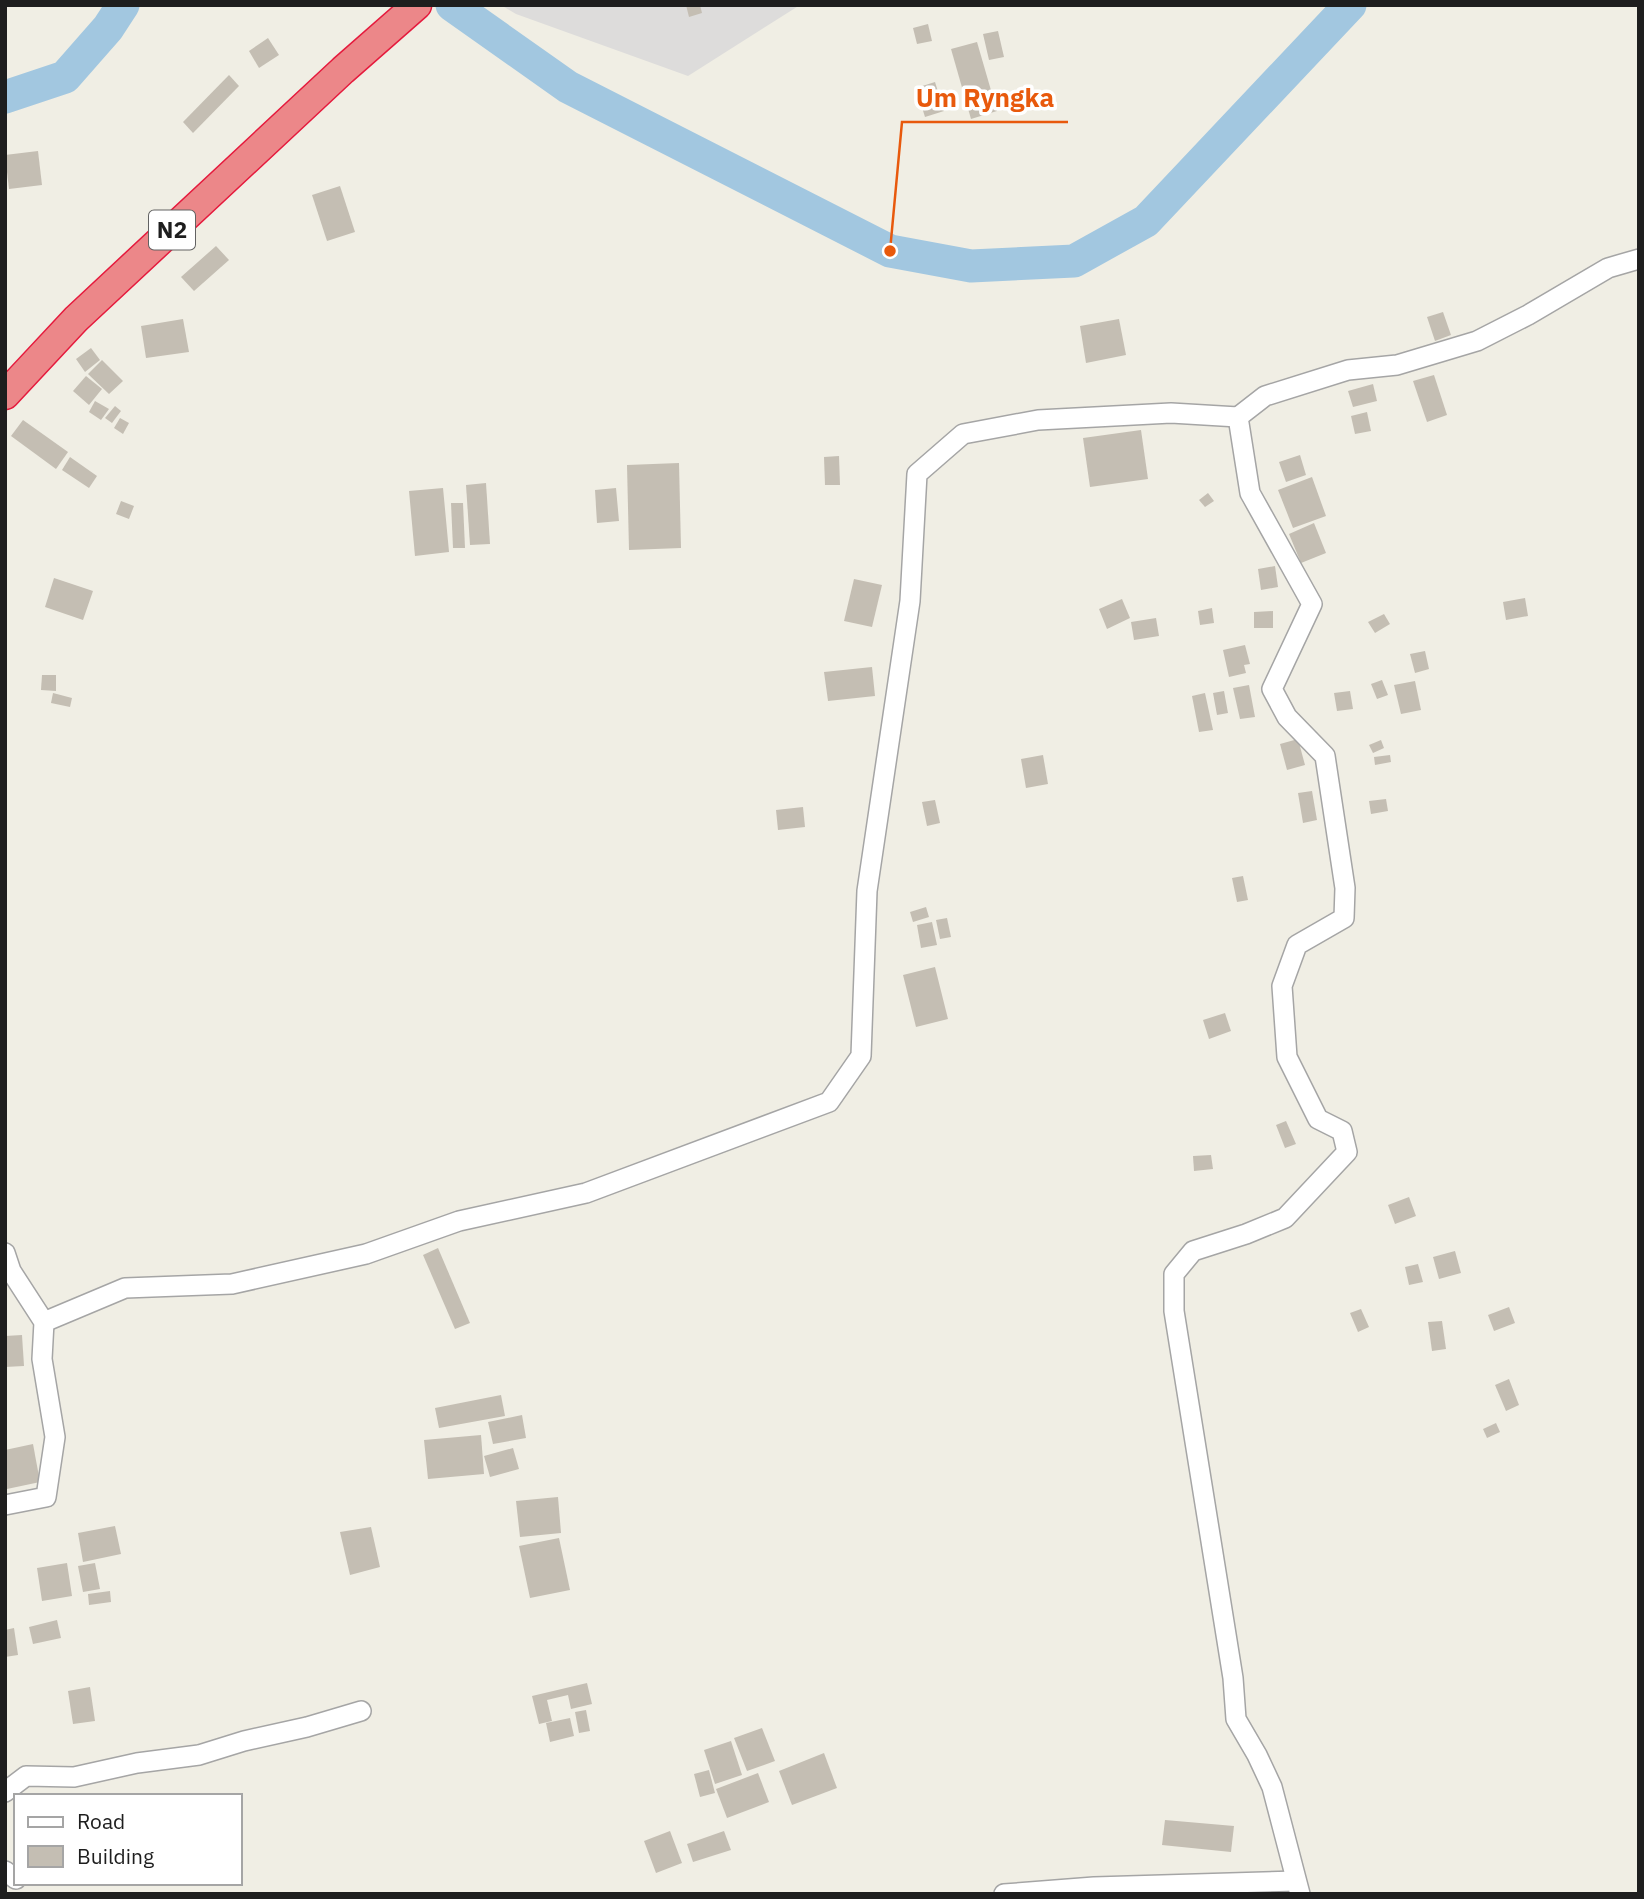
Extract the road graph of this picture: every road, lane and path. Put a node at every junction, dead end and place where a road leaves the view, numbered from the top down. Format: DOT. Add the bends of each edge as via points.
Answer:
graph roads {
  1 [pos="416,5"];
  2 [pos="1639,259"];
  3 [pos="5,395"];
  4 [pos="1238,417"];
  5 [pos="5,1253"];
  6 [pos="44,1322"];
  7 [pos="5,1505"];
  8 [pos="361,1711"];
  9 [pos="5,1792"];
  10 [pos="1298,1888"];
  11 [pos="1060,1892"];
  12 [pos="1004,1894"];
  1 -- 3 [label="highway, N2" via="76,319"];
  2 -- 4 [label="street" via="1608,268 1477,341 1397,365 1348,370 1265,396"];
  4 -- 6 [label="street" via="1171,413 1038,420 962,434 917,474 910,601 867,891 861,1056 829,1102 586,1193 459,1221 366,1254 232,1284 125,1288"];
  4 -- 10 [label="street" via="1250,493 1312,604 1272,690 1287,717 1325,755 1345,888 1344,918 1297,945 1282,986 1287,1057 1318,1119 1342,1131 1346,1152 1285,1218 1193,1251 1174,1274 1174,1311 1236,1719 1272,1787"];
  5 -- 6 [label="street" via="11,1271"];
  6 -- 7 [label="street" via="42,1359 55,1437 46,1497"];
  8 -- 9 [label="street" via="199,1755 75,1777 26,1776"];
  10 -- 11 [label="street"];
  11 -- 12 [label="street"];
}
